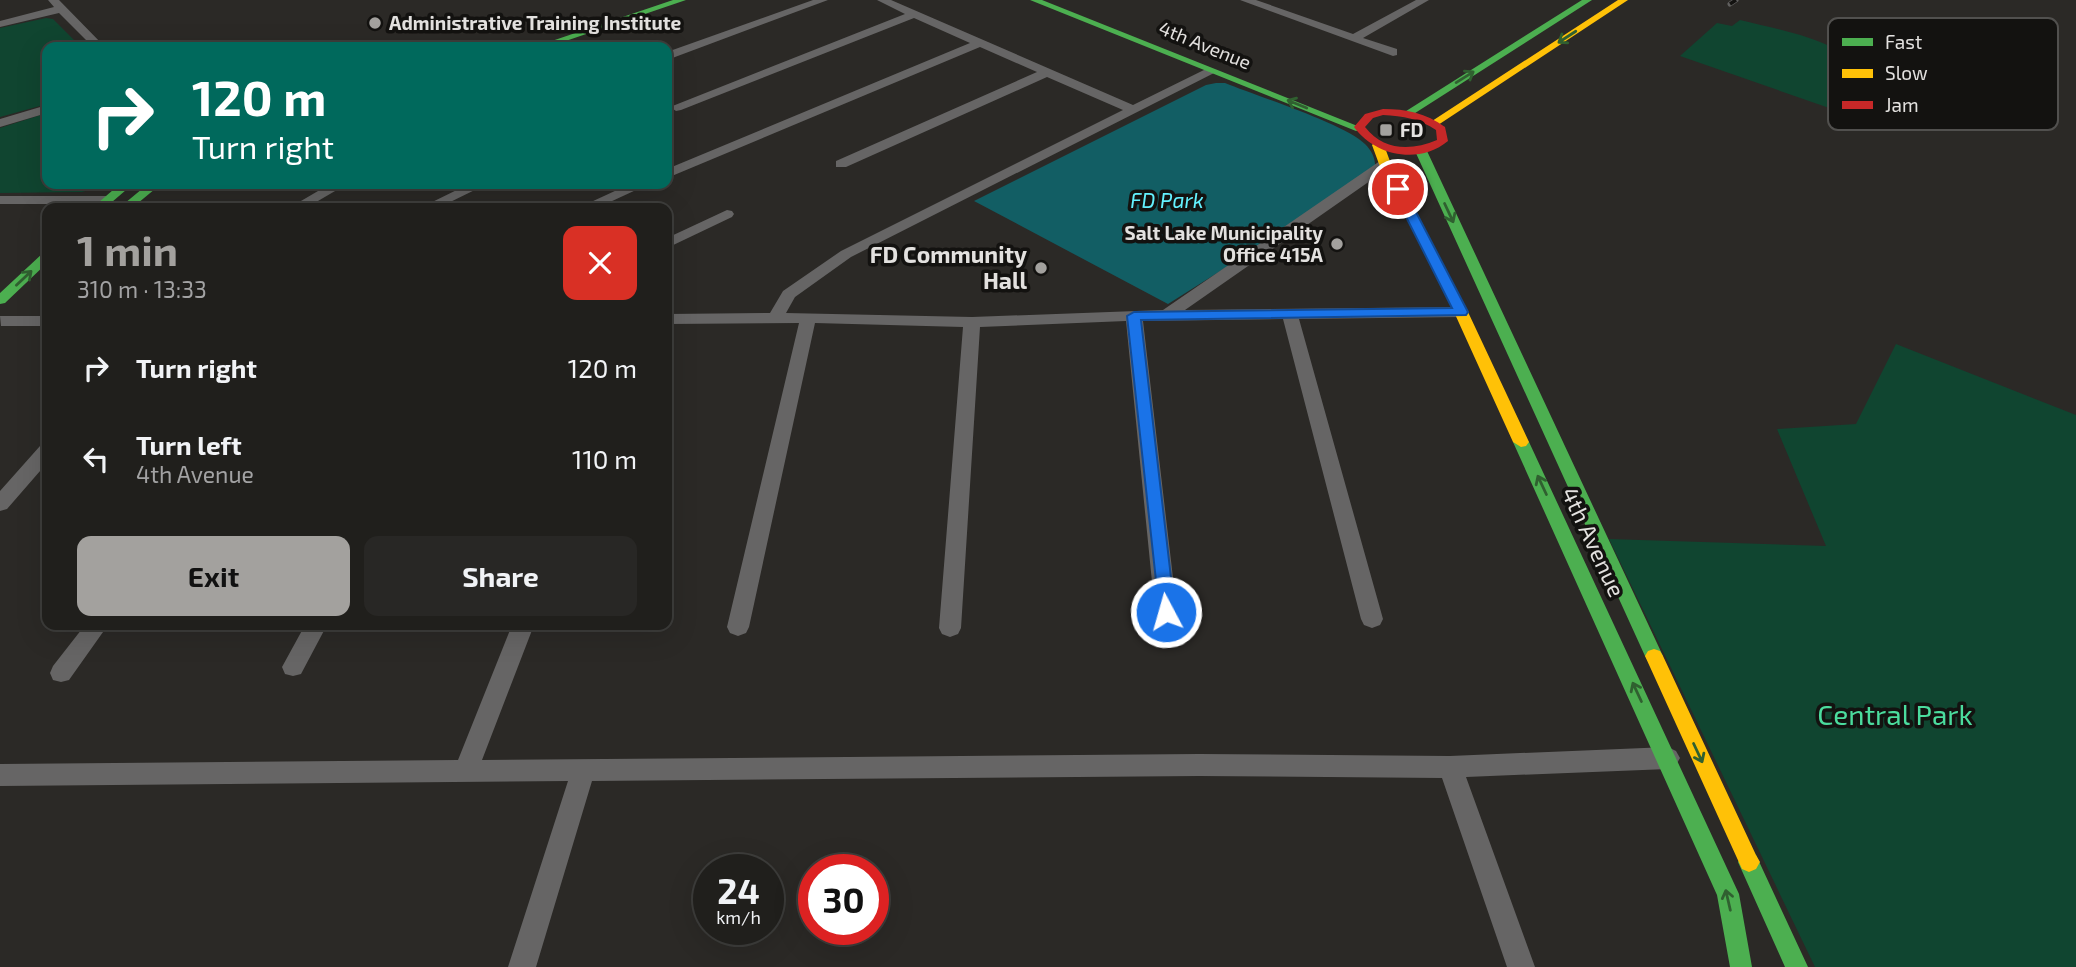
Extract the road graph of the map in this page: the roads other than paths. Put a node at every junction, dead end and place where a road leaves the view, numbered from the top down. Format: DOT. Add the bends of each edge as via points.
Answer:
graph roads {
  1 [pos="654,0"];
  2 [pos="682,0"];
  3 [pos="823,0"];
  4 [pos="882,0"];
  5 [pos="1034,0"];
  6 [pos="1245,0"];
  7 [pos="1273,0"];
  8 [pos="1424,0"];
  9 [pos="1588,0"];
  10 [pos="1624,0"];
  11 [pos="1077,1"];
  12 [pos="57,4"];
  13 [pos="1261,6"];
  14 [pos="1059,10"];
  15 [pos="915,14"];
  16 [pos="0,24"];
  17 [pos="589,27"];
  18 [pos="1353,38"];
  19 [pos="94,42"];
  20 [pos="542,42"];
  21 [pos="980,43"];
  22 [pos="1393,52"];
  23 [pos="672,54"];
  24 [pos="1212,71"];
  25 [pos="1046,73"];
  26 [pos="676,107"];
  27 [pos="42,110"];
  28 [pos="1133,110"];
  29 [pos="1408,113"];
  30 [pos="1370,115"];
  31 [pos="0,123"];
  32 [pos="1434,123"];
  33 [pos="1360,129"];
  34 [pos="1378,145"];
  35 [pos="1421,151"];
  36 [pos="841,164"];
  37 [pos="1385,164"];
  38 [pos="672,172"];
  39 [pos="121,189"];
  40 [pos="149,189"];
  41 [pos="331,189"];
  42 [pos="469,189"];
  43 [pos="630,189"];
  44 [pos="0,201"];
  45 [pos="68,203"];
  46 [pos="103,203"];
  47 [pos="131,203"];
  48 [pos="305,203"];
  49 [pos="438,203"];
  50 [pos="597,203"];
  51 [pos="726,214"];
  52 [pos="672,241"];
  53 [pos="42,261"];
  54 [pos="0,300"];
  55 [pos="19,304"];
  56 [pos="1461,312"];
  57 [pos="1167,315"];
  58 [pos="1134,316"];
  59 [pos="1290,316"];
  60 [pos="775,318"];
  61 [pos="808,318"];
  62 [pos="672,319"];
  63 [pos="42,321"];
  64 [pos="0,322"];
  65 [pos="972,322"];
  66 [pos="1501,398"];
  67 [pos="1535,398"];
  68 [pos="42,457"];
  69 [pos="0,504"];
  70 [pos="1166,612"];
  71 [pos="1372,619"];
  72 [pos="738,627"];
  73 [pos="950,628"];
  74 [pos="93,630"];
  75 [pos="313,630"];
  76 [pos="521,630"];
  77 [pos="293,667"];
  78 [pos="61,673"];
  79 [pos="1668,758"];
  80 [pos="1450,767"];
  81 [pos="583,771"];
  82 [pos="465,772"];
  83 [pos="0,775"];
  84 [pos="522,967"];
  85 [pos="1521,967"];
  86 [pos="1741,967"];
  87 [pos="1797,967"];
  1 -- 17 [label="main road"];
  2 -- 17 [label="main road"];
  3 -- 23 [label="street"];
  4 -- 15 [label="street"];
  5 -- 14 [label="main road, 4th Avenue"];
  6 -- 13 [label="street"];
  7 -- 13 [label="street"];
  8 -- 18 [label="street"];
  29 -- 9 [label="main road, one-way"];
  10 -- 32 [label="main road, one-way"];
  11 -- 14 [label="main road"];
  11 -- 30 [label="main road, 4th Avenue"];
  12 -- 16 [label="street"];
  12 -- 19 [label="street"];
  13 -- 18 [label="street"];
  14 -- 24 [label="main road, 4th Avenue"];
  15 -- 21 [label="street"];
  15 -- 26 [label="street"];
  17 -- 20 [label="main road"];
  18 -- 22 [label="street"];
  21 -- 25 [label="street"];
  21 -- 38 [label="street"];
  24 -- 28 [label="street"];
  33 -- 24 [label="main road, 4th Avenue, one-way"];
  25 -- 28 [label="street"];
  25 -- 36 [label="street"];
  27 -- 31 [label="street"];
  28 -- 60 [label="street" via="846,254 789,295"];
  29 -- 30 [label="main road"];
  29 -- 32 [label="main road"];
  30 -- 33 [label="main road" via="1362,120"];
  32 -- 35 [label="main road" via="1441,129 1443,141"];
  33 -- 34 [label="main road"];
  34 -- 35 [label="main road"];
  34 -- 37 [label="main road, 4th Avenue"];
  35 -- 67 [label="main road, 4th Avenue, one-way"];
  37 -- 56 [label="main road, 4th Avenue"];
  37 -- 57 [label="street"];
  39 -- 46 [label="main road"];
  40 -- 47 [label="main road"];
  41 -- 48 [label="street"];
  42 -- 49 [label="street"];
  43 -- 50 [label="street"];
  44 -- 45 [label="street"];
  51 -- 52 [label="street"];
  54 -- 53 [label="main road, one-way"];
  55 -- 64 [label="main road"];
  56 -- 59 [label="street"];
  56 -- 66 [label="main road, 4th Avenue"];
  57 -- 58 [label="street"];
  57 -- 59 [label="street"];
  58 -- 65 [label="street"];
  58 -- 70 [label="street"];
  59 -- 71 [label="street"];
  60 -- 61 [label="street"];
  60 -- 62 [label="street"];
  61 -- 65 [label="street"];
  61 -- 72 [label="street"];
  63 -- 64 [label="street"];
  65 -- 73 [label="street"];
  66 -- 67 [label="main road"];
  79 -- 66 [label="main road, 4th Avenue, one-way"];
  67 -- 87 [label="main road, 4th Avenue, one-way"];
  68 -- 69 [label="street"];
  74 -- 78 [label="street"];
  75 -- 77 [label="street"];
  76 -- 82 [label="street"];
  79 -- 80 [label="street"];
  86 -- 79 [label="main road, 4th Avenue, one-way" via="1728,894"];
  80 -- 81 [label="street"];
  80 -- 85 [label="street"];
  81 -- 82 [label="street"];
  81 -- 84 [label="street"];
  82 -- 83 [label="street"];
}
